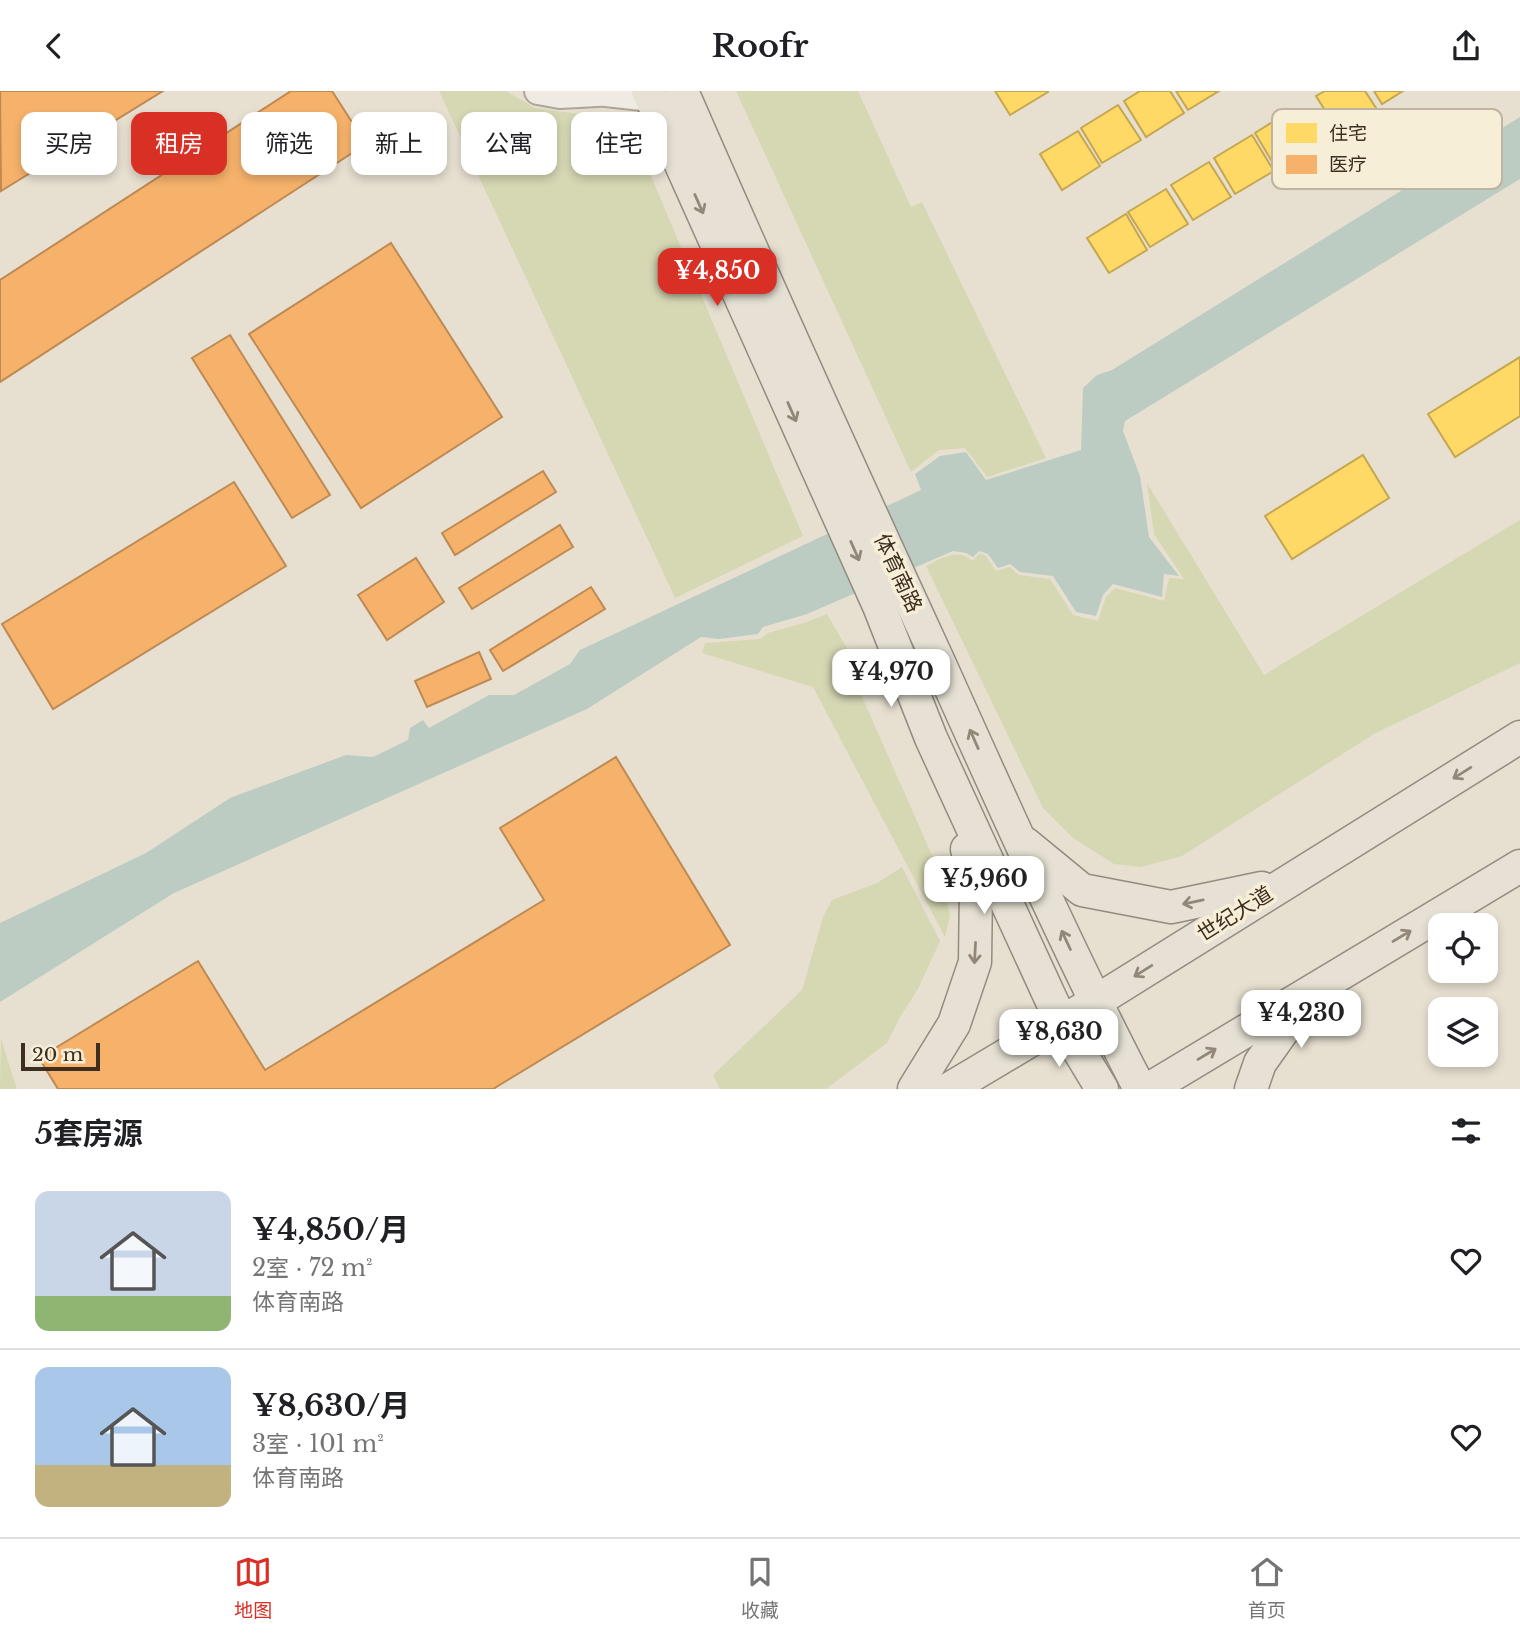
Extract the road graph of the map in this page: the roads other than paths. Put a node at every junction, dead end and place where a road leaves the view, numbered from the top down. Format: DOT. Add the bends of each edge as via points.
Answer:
graph roads {
  1 [pos="538,91"];
  2 [pos="682,91"];
  3 [pos="592,92"];
  4 [pos="650,94"];
  5 [pos="844,491"];
  6 [pos="1520,737"];
  7 [pos="954,789"];
  8 [pos="1002,801"];
  9 [pos="1520,866"];
  10 [pos="1284,883"];
  11 [pos="1312,991"];
  12 [pos="1095,1002"];
  13 [pos="1061,1021"];
  14 [pos="914,1089"];
  15 [pos="949,1089"];
  16 [pos="1102,1089"];
  17 [pos="1140,1089"];
  18 [pos="1149,1089"];
  19 [pos="1251,1089"];
  1 -- 3 [label="lane" via="561,95"];
  2 -- 5 [label="main road, 体育南路"];
  3 -- 4 [label="lane"];
  4 -- 5 [label="main road, 体育南路, one-way"];
  5 -- 7 [label="main road, 体育南路, one-way" via="879,606"];
  8 -- 5 [label="main road, 体育南路, one-way" via="907,592"];
  6 -- 10 [label="main road, 世纪大道, one-way"];
  7 -- 13 [label="main road, 体育南路"];
  7 -- 14 [label="main road, one-way" via="976,887 975,962 954,1024"];
  10 -- 8 [label="main road, one-way" via="1171,907 1082,890 1023,841"];
  12 -- 8 [label="main road, 体育南路, one-way"];
  11 -- 9 [label="main road, one-way"];
  10 -- 12 [label="main road, 世纪大道, one-way"];
  18 -- 11 [label="main road, one-way"];
  11 -- 19 [label="main road" via="1260,1063"];
  12 -- 13 [label="main road, 世纪大道"];
  12 -- 17 [label="main road, 体育南路"];
  13 -- 15 [label="main road, 世纪大道"];
  13 -- 16 [label="main road, 体育南路"];
}
